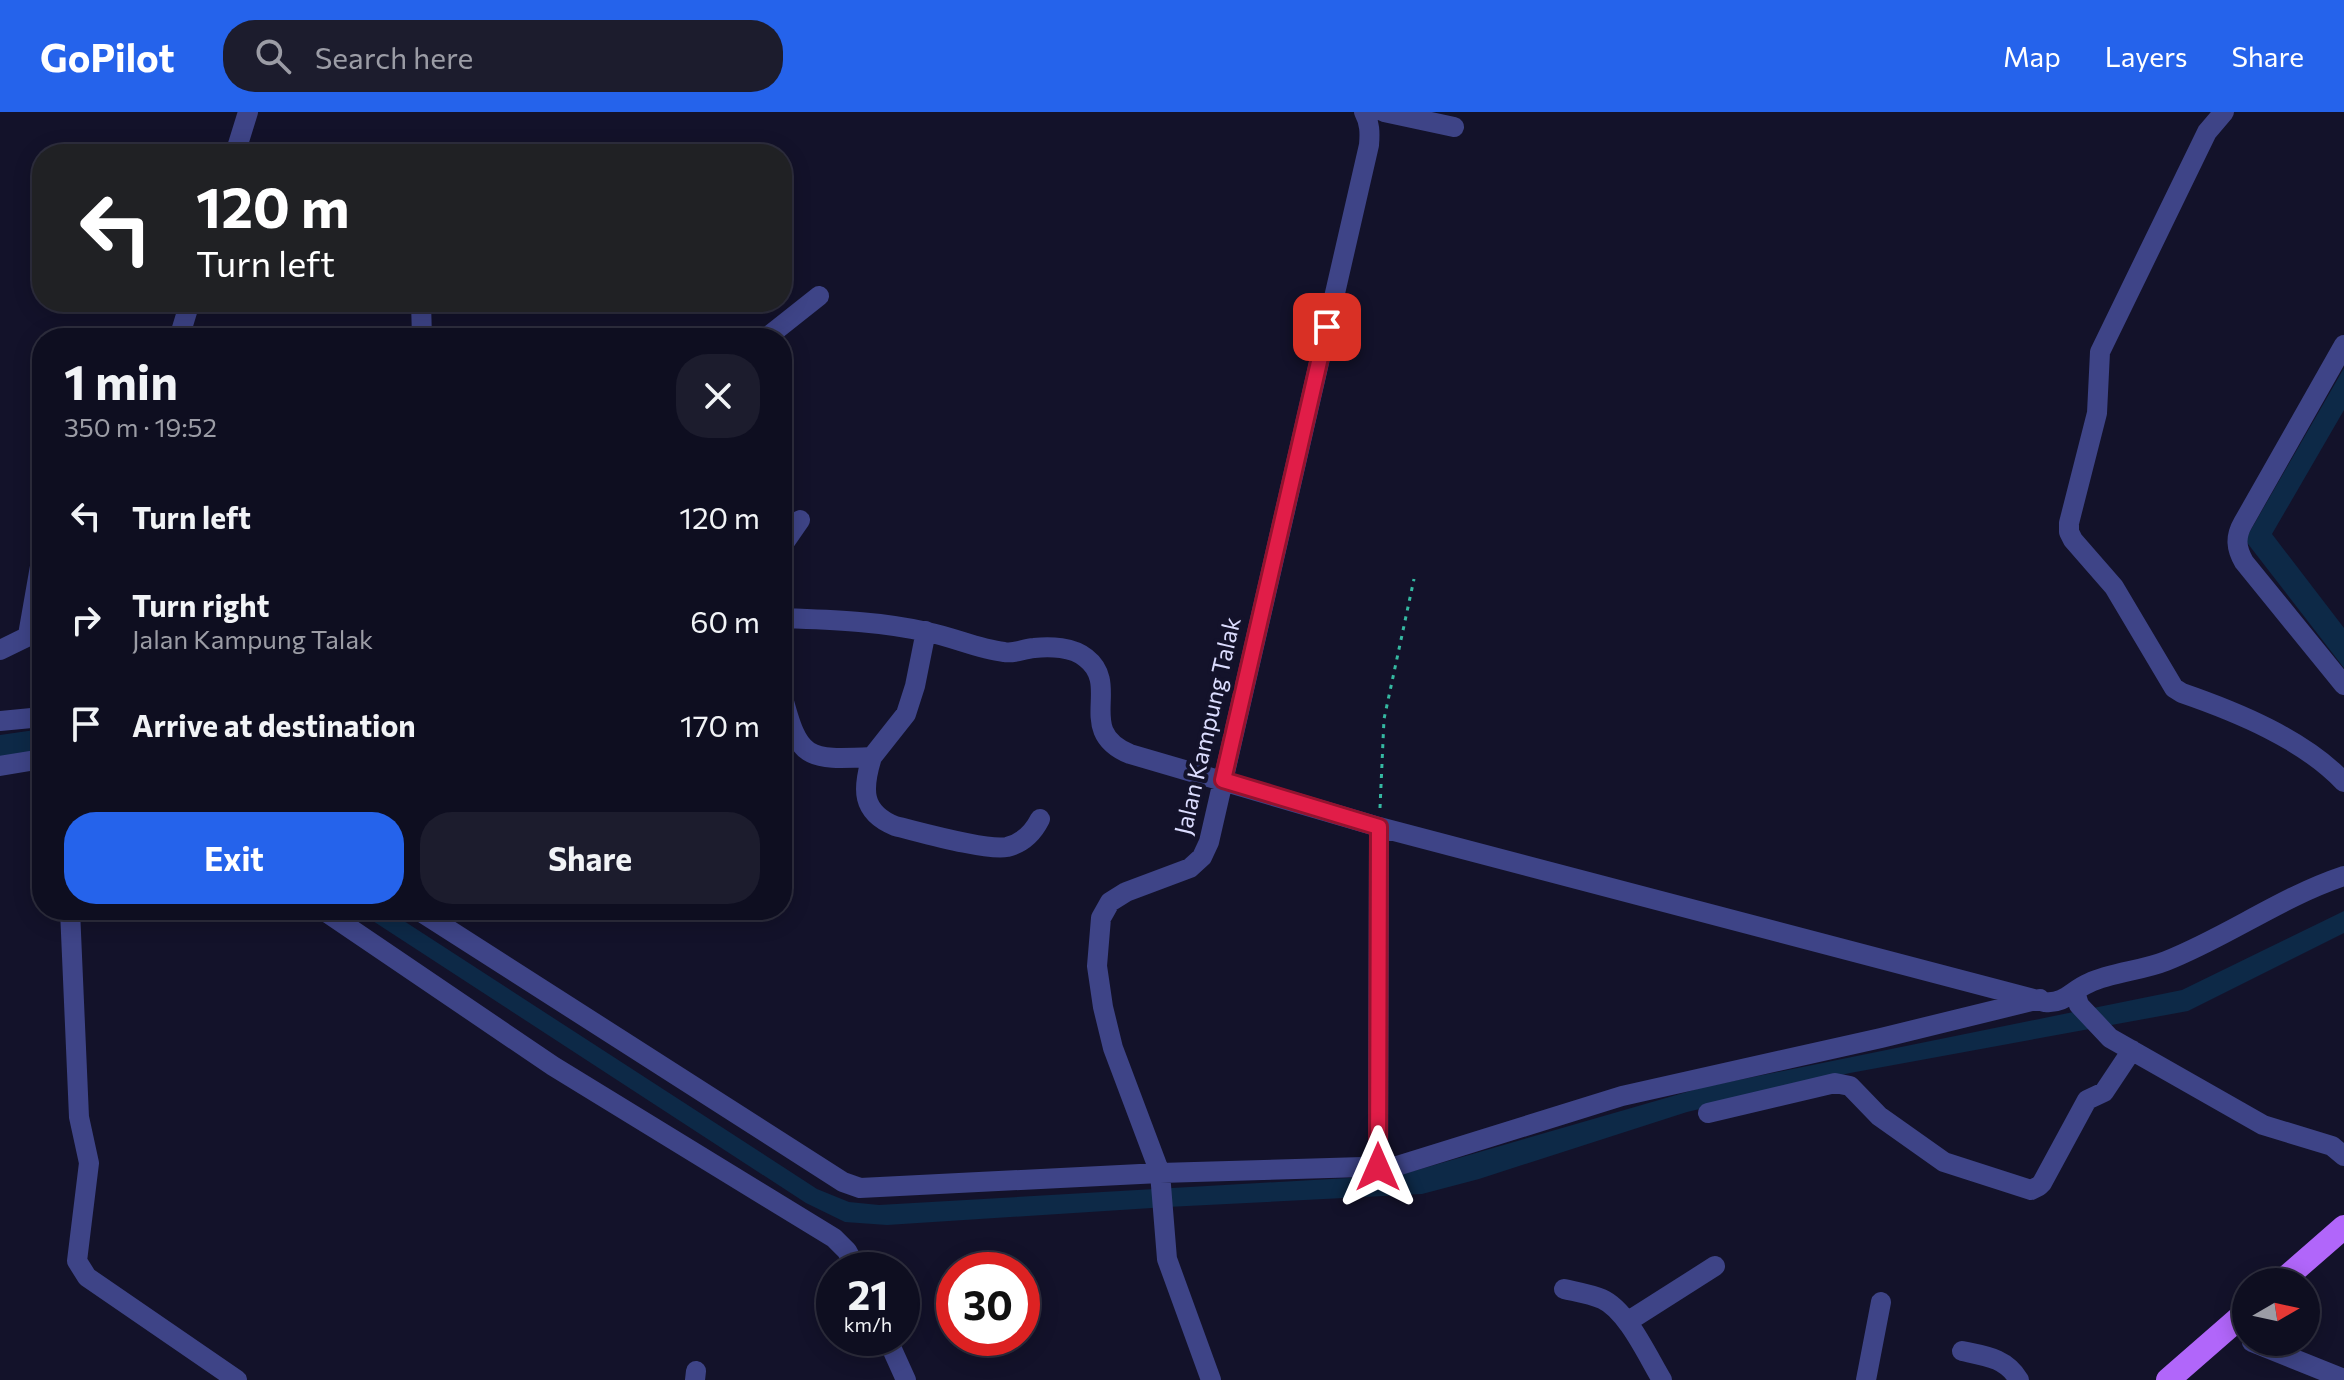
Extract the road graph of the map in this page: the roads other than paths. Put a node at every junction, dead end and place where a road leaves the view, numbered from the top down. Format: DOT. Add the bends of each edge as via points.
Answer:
graph roads {
  1 [pos="248,112"];
  2 [pos="1364,112"];
  3 [pos="1384,112"];
  4 [pos="2224,112"];
  5 [pos="1454,127"];
  6 [pos="238,144"];
  7 [pos="819,296"];
  8 [pos="779,328"];
  9 [pos="2344,345"];
  10 [pos="800,520"];
  11 [pos="792,532"];
  12 [pos="792,619"];
  13 [pos="926,631"];
  14 [pos="32,634"];
  15 [pos="0,650"];
  16 [pos="2344,685"];
  17 [pos="32,718"];
  18 [pos="0,721"];
  19 [pos="792,733"];
  20 [pos="872,757"];
  21 [pos="32,761"];
  22 [pos="0,766"];
  23 [pos="1223,780"];
  24 [pos="2344,782"];
  25 [pos="1040,819"];
  26 [pos="1379,827"];
  27 [pos="2344,876"];
  28 [pos="70,920"];
  29 [pos="338,920"];
  30 [pos="434,920"];
  31 [pos="2040,999"];
  32 [pos="2077,999"];
  33 [pos="2132,1050"];
  34 [pos="1708,1113"];
  35 [pos="2344,1156"];
  36 [pos="1378,1167"];
  37 [pos="1160,1179"];
  38 [pos="2344,1227"];
  39 [pos="848,1252"];
  40 [pos="1715,1266"];
  41 [pos="2297,1268"];
  42 [pos="1564,1289"];
  43 [pos="1881,1302"];
  44 [pos="1627,1322"];
  45 [pos="2232,1338"];
  46 [pos="1962,1351"];
  47 [pos="895,1356"];
  48 [pos="2287,1356"];
  49 [pos="2344,1379"];
  50 [pos="237,1380"];
  51 [pos="906,1380"];
  52 [pos="1211,1380"];
  53 [pos="1662,1380"];
  54 [pos="1866,1380"];
  55 [pos="2019,1380"];
  56 [pos="2168,1380"];
  1 -- 6 [label="street"];
  2 -- 23 [label="street, Jalan Kampung Talak" via="1369,145"];
  3 -- 5 [label="street"];
  4 -- 24 [label="street" via="2207,132 2100,352 2097,413 2069,528 2073,540 2114,587 2174,688 2241,714 2324,762"];
  7 -- 8 [label="street"];
  9 -- 16 [label="street" via="2237,533 2244,562"];
  10 -- 11 [label="street"];
  12 -- 13 [label="street"];
  13 -- 20 [label="street" via="906,714"];
  13 -- 23 [label="street" via="1003,652 1079,652 1097,669 1100,721 1110,742 1130,754"];
  14 -- 15 [label="street"];
  17 -- 18 [label="street"];
  19 -- 20 [label="street" via="818,756"];
  20 -- 25 [label="street" via="865,779 868,803 895,826 1004,847 1029,836"];
  21 -- 22 [label="street"];
  23 -- 26 [label="street"];
  23 -- 37 [label="street, Jalan Kampung Talak" via="1209,842 1197,863 1117,896 1101,918 1097,966 1103,1007"];
  26 -- 31 [label="street"];
  26 -- 36 [label="street"];
  27 -- 32 [label="street" via="2167,961 2087,983"];
  28 -- 50 [label="street" via="79,1117 89,1163 77,1261 87,1277"];
  29 -- 39 [label="street" via="553,1066 834,1238"];
  30 -- 37 [label="street" via="848,1185"];
  31 -- 32 [label="street"];
  31 -- 36 [label="street" via="1622,1096 1397,1166"];
  32 -- 33 [label="street" via="2104,1033"];
  33 -- 34 [label="street" via="2104,1092 2087,1100 2035,1189 1944,1162 1879,1116 1845,1084"];
  33 -- 35 [label="street" via="2263,1125 2332,1146"];
  36 -- 37 [label="street"];
  37 -- 52 [label="street, Jalan Kampung Talak" via="1167,1259"];
  38 -- 41 [label="main road"];
  40 -- 44 [label="street"];
  42 -- 44 [label="street" via="1606,1301"];
  43 -- 54 [label="street"];
  44 -- 53 [label="street"];
  45 -- 56 [label="main road"];
  46 -- 55 [label="street" via="2002,1361"];
  47 -- 51 [label="street"];
  48 -- 49 [label="street"];
}
